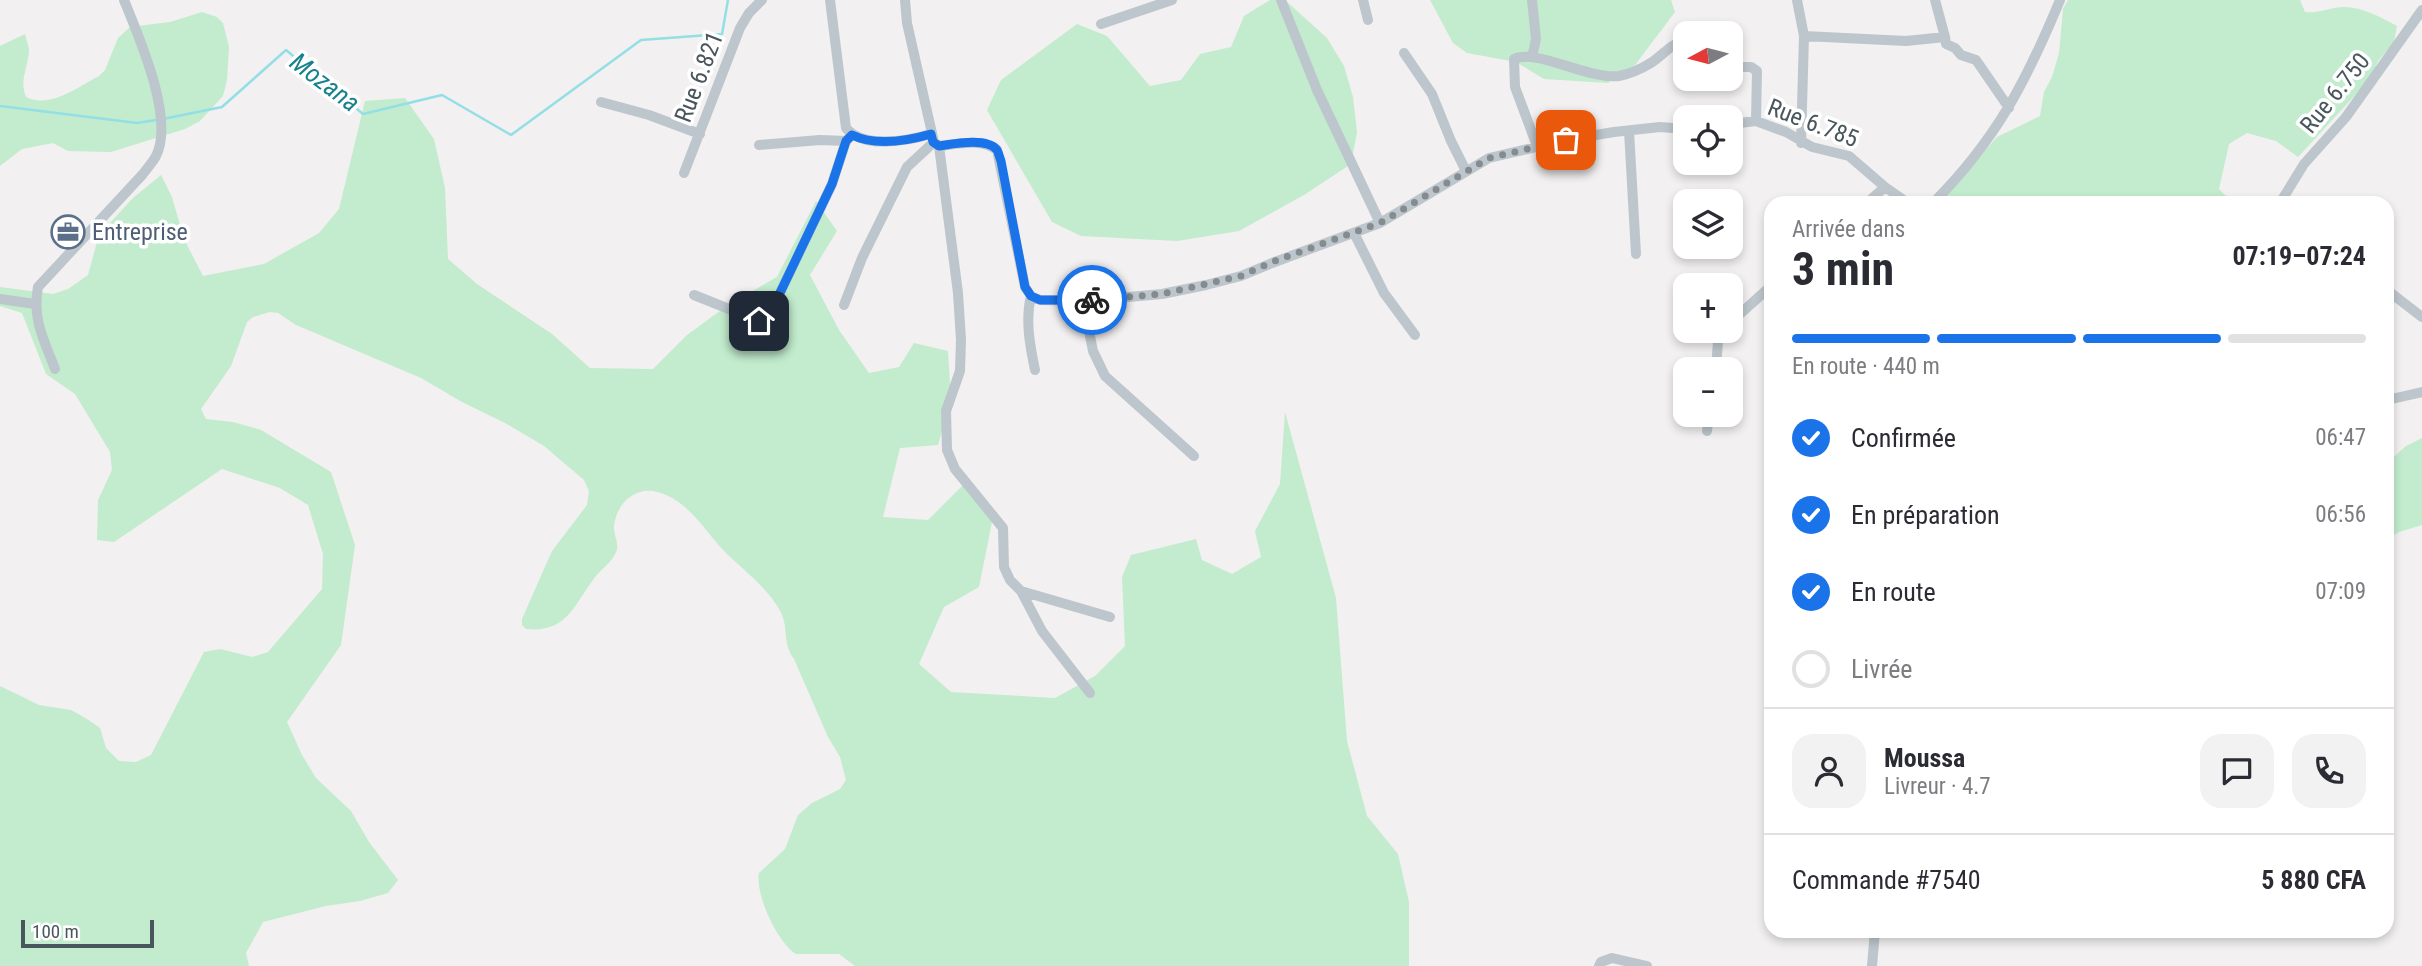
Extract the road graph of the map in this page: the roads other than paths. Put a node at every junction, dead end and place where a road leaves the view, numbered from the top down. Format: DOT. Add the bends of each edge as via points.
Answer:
graph roads {
  1 [pos="124,0"];
  2 [pos="762,0"];
  3 [pos="830,0"];
  4 [pos="905,0"];
  5 [pos="1172,0"];
  6 [pos="1281,0"];
  7 [pos="1363,0"];
  8 [pos="1532,0"];
  9 [pos="1797,0"];
  10 [pos="1935,0"];
  11 [pos="2060,0"];
  12 [pos="2422,10"];
  13 [pos="1368,20"];
  14 [pos="1101,24"];
  15 [pos="1804,36"];
  16 [pos="1945,37"];
  17 [pos="1673,46"];
  18 [pos="1404,53"];
  19 [pos="1532,57"];
  20 [pos="1743,67"];
  21 [pos="601,102"];
  22 [pos="2009,108"];
  23 [pos="1756,121"];
  24 [pos="1743,123"];
  25 [pos="1673,128"];
  26 [pos="1629,131"];
  27 [pos="700,135"];
  28 [pos="849,138"];
  29 [pos="934,141"];
  30 [pos="1801,143"];
  31 [pos="759,145"];
  32 [pos="1537,146"];
  33 [pos="1466,172"];
  34 [pos="684,173"];
  35 [pos="1885,187"];
  36 [pos="1875,196"];
  37 [pos="1898,196"];
  38 [pos="1940,196"];
  39 [pos="2284,196"];
  40 [pos="1380,223"];
  41 [pos="1354,233"];
  42 [pos="1636,254"];
  43 [pos="1764,292"];
  44 [pos="694,295"];
  45 [pos="2394,295"];
  46 [pos="1031,296"];
  47 [pos="0,299"];
  48 [pos="1083,301"];
  49 [pos="35,304"];
  50 [pos="844,305"];
  51 [pos="1743,311"];
  52 [pos="2422,317"];
  53 [pos="1415,335"];
  54 [pos="55,369"];
  55 [pos="1035,370"];
  56 [pos="2422,392"];
  57 [pos="2394,398"];
  58 [pos="1707,427"];
  59 [pos="1707,430"];
  60 [pos="1194,456"];
  61 [pos="1021,591"];
  62 [pos="1110,617"];
  63 [pos="1090,693"];
  64 [pos="1874,938"];
  65 [pos="1599,966"];
  66 [pos="1647,966"];
  67 [pos="1872,966"];
  1 -- 49 [label="street" via="156,86 160,143 156,156 102,220 38,287"];
  2 -- 27 [label="street, Rue 6.821" via="740,28"];
  3 -- 28 [label="street"];
  4 -- 29 [label="street"];
  5 -- 14 [label="street"];
  6 -- 40 [label="street" via="1317,90"];
  7 -- 13 [label="street"];
  8 -- 19 [label="street" via="1536,39"];
  9 -- 15 [label="street"];
  10 -- 16 [label="street"];
  11 -- 22 [label="street"];
  12 -- 39 [label="street, Rue 6.750"];
  15 -- 16 [label="street" via="1906,41"];
  15 -- 30 [label="street"];
  16 -- 22 [label="street" via="1961,55 1976,60"];
  17 -- 19 [label="street" via="1650,64 1620,76 1596,76"];
  18 -- 33 [label="street" via="1432,94"];
  19 -- 32 [label="street" via="1514,59 1513,69"];
  20 -- 23 [label="street" via="1758,72"];
  21 -- 27 [label="street"];
  22 -- 38 [label="street" via="1994,133"];
  23 -- 24 [label="street, Rue 6.785"];
  23 -- 30 [label="street, Rue 6.785"];
  25 -- 26 [label="street"];
  26 -- 32 [label="street"];
  26 -- 42 [label="street"];
  27 -- 34 [label="street, Rue 6.821"];
  28 -- 29 [label="street"];
  28 -- 31 [label="street"];
  28 -- 44 [label="street" via="768,318 759,321"];
  29 -- 46 [label="street" via="990,144 997,150 1025,287"];
  29 -- 50 [label="street" via="907,167"];
  29 -- 61 [label="street" via="961,340 960,371 946,411 947,450 955,469 1003,527 1004,567"];
  30 -- 35 [label="street, Rue 6.785" via="1849,156"];
  32 -- 33 [label="street" via="1489,158"];
  33 -- 40 [label="street"];
  35 -- 36 [label="street"];
  35 -- 37 [label="street, Rue 6.785"];
  40 -- 41 [label="street"];
  41 -- 48 [label="street" via="1229,279 1162,294"];
  41 -- 53 [label="street" via="1384,293"];
  43 -- 51 [label="street"];
  45 -- 52 [label="street"];
  46 -- 48 [label="street"];
  46 -- 55 [label="street" via="1030,347"];
  47 -- 49 [label="street"];
  48 -- 60 [label="street" via="1093,351 1105,376"];
  49 -- 54 [label="street" via="37,324"];
  56 -- 57 [label="street"];
  58 -- 59 [label="street"];
  61 -- 62 [label="street"];
  61 -- 63 [label="street" via="1042,631"];
  64 -- 67 [label="street"];
  65 -- 66 [label="street" via="1612,958"];
}
